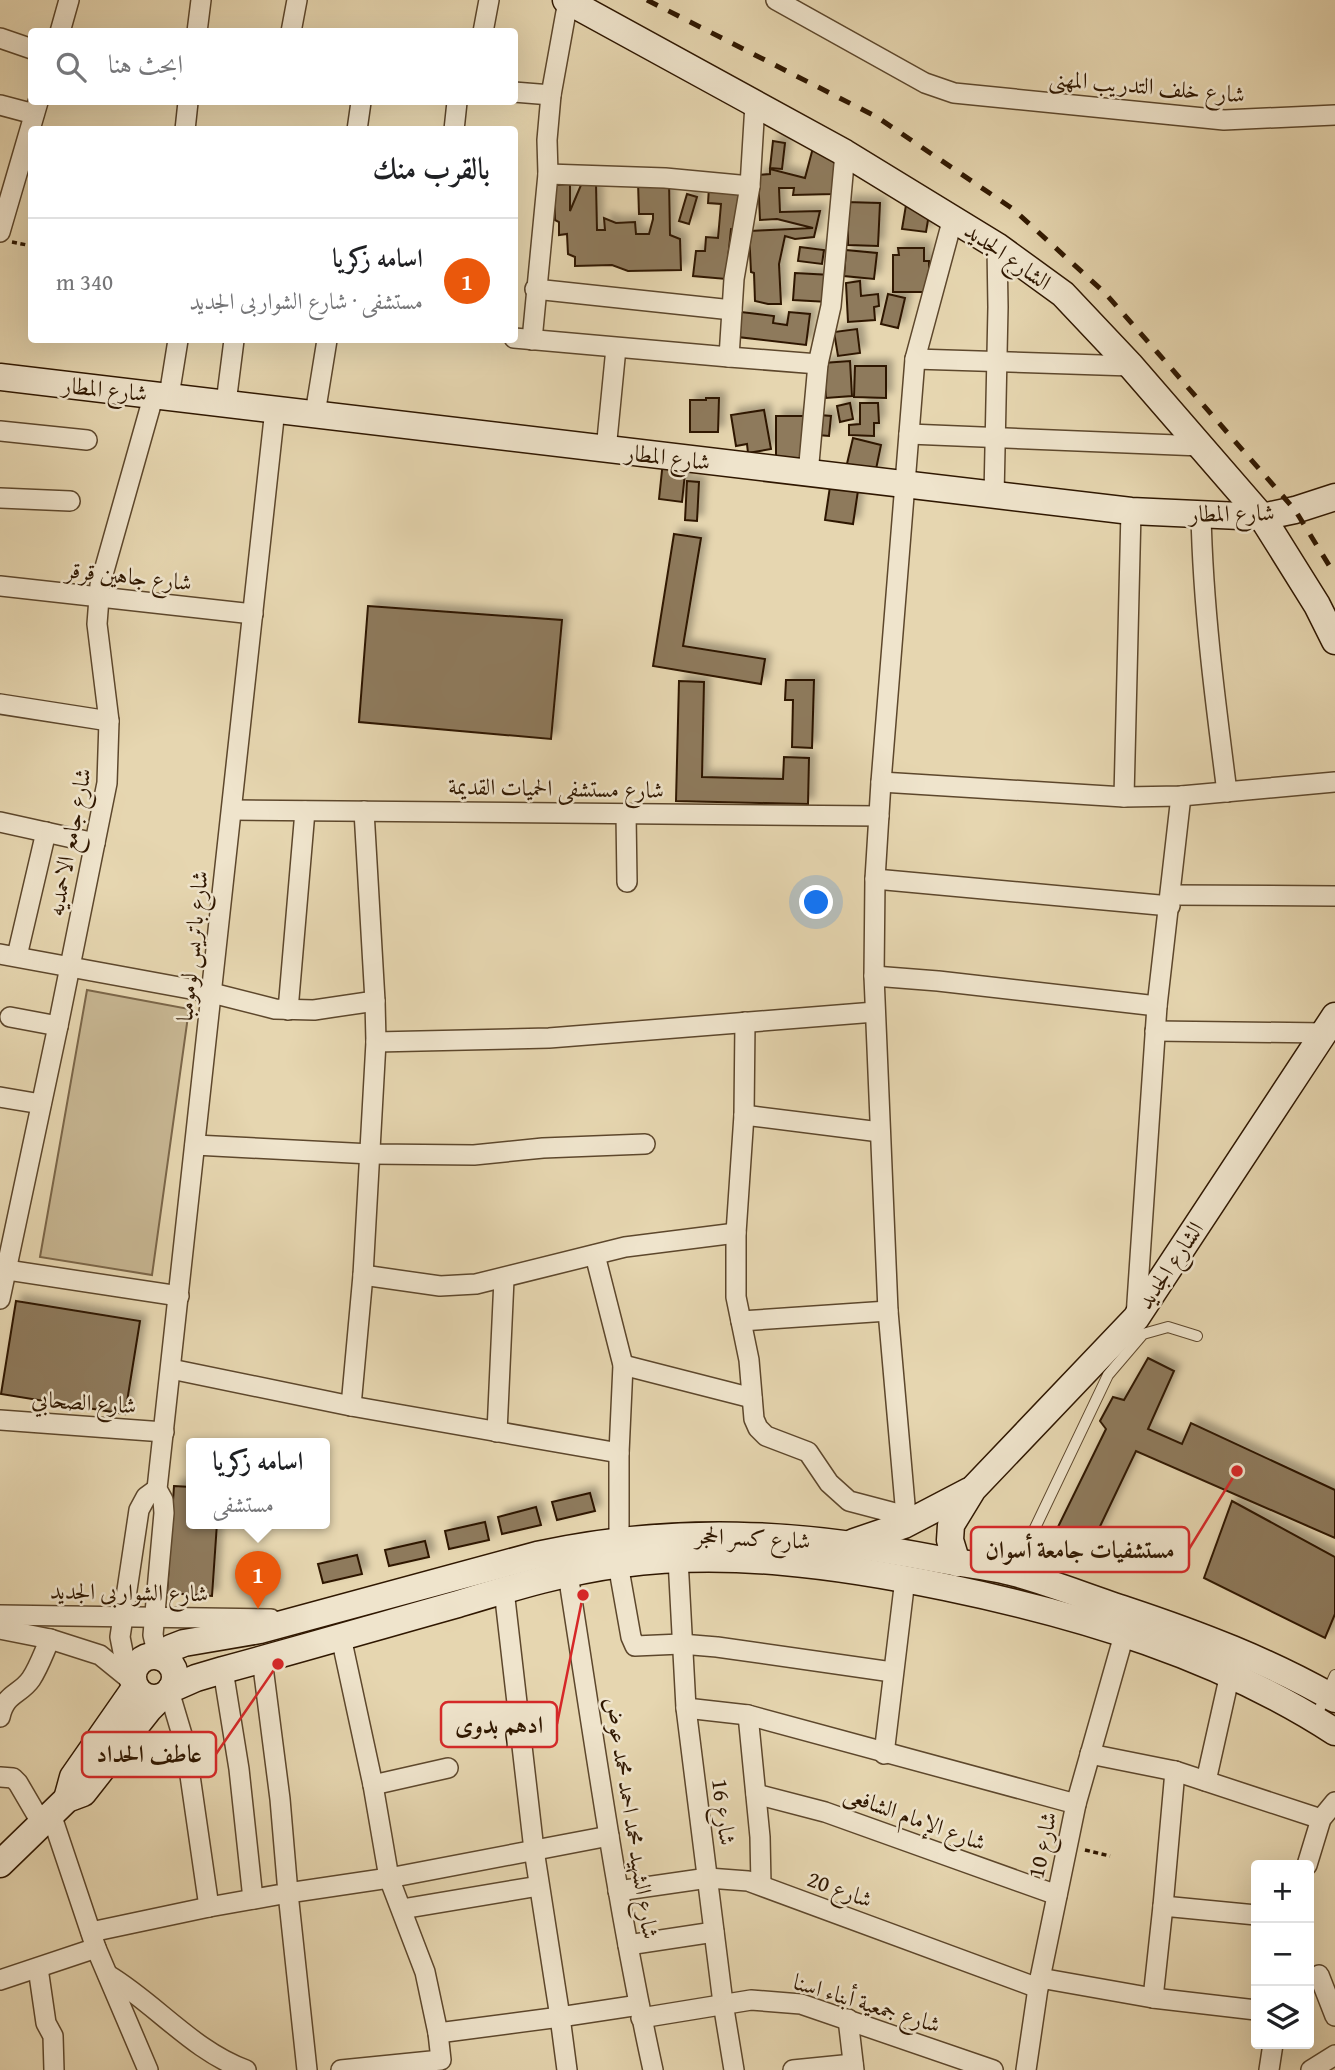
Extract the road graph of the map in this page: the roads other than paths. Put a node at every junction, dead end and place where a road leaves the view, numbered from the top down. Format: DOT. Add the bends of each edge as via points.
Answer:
graph roads {
  1 [pos="69,0"];
  2 [pos="201,0"];
  3 [pos="297,0"];
  4 [pos="489,0"];
  5 [pos="567,0"];
  6 [pos="776,0"];
  7 [pos="61,28"];
  8 [pos="198,28"];
  9 [pos="292,28"];
  10 [pos="484,28"];
  11 [pos="0,38"];
  12 [pos="28,48"];
  13 [pos="518,92"];
  14 [pos="551,95"];
  15 [pos="755,104"];
  16 [pos="0,105"];
  17 [pos="188,105"];
  18 [pos="361,105"];
  19 [pos="457,105"];
  20 [pos="36,108"];
  21 [pos="1335,115"];
  22 [pos="30,126"];
  23 [pos="185,126"];
  24 [pos="358,126"];
  25 [pos="454,126"];
  26 [pos="28,132"];
  27 [pos="845,153"];
  28 [pos="548,174"];
  29 [pos="750,186"];
  30 [pos="4,203"];
  31 [pos="953,218"];
  32 [pos="0,232"];
  33 [pos="997,246"];
  34 [pos="535,289"];
  35 [pos="732,310"];
  36 [pos="523,339"];
  37 [pos="177,343"];
  38 [pos="234,343"];
  39 [pos="327,343"];
  40 [pos="616,348"];
  41 [pos="729,357"];
  42 [pos="915,359"];
  43 [pos="997,362"];
  44 [pos="818,364"];
  45 [pos="1131,366"];
  46 [pos="0,377"];
  47 [pos="162,395"];
  48 [pos="226,403"];
  49 [pos="275,409"];
  50 [pos="315,414"];
  51 [pos="0,432"];
  52 [pos="909,433"];
  53 [pos="995,436"];
  54 [pos="87,440"];
  55 [pos="1201,446"];
  56 [pos="606,450"];
  57 [pos="808,474"];
  58 [pos="904,486"];
  59 [pos="994,496"];
  60 [pos="1335,497"];
  61 [pos="0,498"];
  62 [pos="70,501"];
  63 [pos="1131,512"];
  64 [pos="1201,514"];
  65 [pos="1262,517"];
  66 [pos="0,586"];
  67 [pos="98,597"];
  68 [pos="1326,600"];
  69 [pos="253,614"];
  70 [pos="1335,641"];
  71 [pos="0,704"];
  72 [pos="109,721"];
  73 [pos="881,782"];
  74 [pos="1335,782"];
  75 [pos="1227,792"];
  76 [pos="1181,796"];
  77 [pos="1124,797"];
  78 [pos="232,810"];
  79 [pos="305,810"];
  80 [pos="364,811"];
  81 [pos="626,814"];
  82 [pos="879,816"];
  83 [pos="0,822"];
  84 [pos="46,832"];
  85 [pos="95,843"];
  86 [pos="875,879"];
  87 [pos="627,882"];
  88 [pos="1335,896"];
  89 [pos="1170,900"];
  90 [pos="9,955"];
  91 [pos="70,967"];
  92 [pos="874,976"];
  93 [pos="212,993"];
  94 [pos="375,1001"];
  95 [pos="1157,1006"];
  96 [pos="288,1010"];
  97 [pos="875,1012"];
  98 [pos="10,1017"];
  99 [pos="745,1022"];
  100 [pos="1330,1024"];
  101 [pos="58,1026"];
  102 [pos="1155,1031"];
  103 [pos="376,1042"];
  104 [pos="0,1097"];
  105 [pos="41,1104"];
  106 [pos="744,1115"];
  107 [pos="880,1132"];
  108 [pos="645,1144"];
  109 [pos="195,1145"];
  110 [pos="371,1154"];
  111 [pos="736,1233"];
  112 [pos="595,1255"];
  113 [pos="3,1270"];
  114 [pos="363,1275"];
  115 [pos="503,1279"];
  116 [pos="179,1296"];
  117 [pos="0,1299"];
  118 [pos="888,1311"];
  119 [pos="1136,1318"];
  120 [pos="741,1321"];
  121 [pos="1197,1336"];
  122 [pos="623,1365"];
  123 [pos="171,1369"];
  124 [pos="752,1398"];
  125 [pos="351,1406"];
  126 [pos="0,1420"];
  127 [pos="164,1432"];
  128 [pos="497,1433"];
  129 [pos="619,1453"];
  130 [pos="157,1489"];
  131 [pos="973,1489"];
  132 [pos="912,1517"];
  133 [pos="848,1544"];
  134 [pos="619,1552"];
  135 [pos="678,1559"];
  136 [pos="957,1563"];
  137 [pos="1013,1573"];
  138 [pos="568,1574"];
  139 [pos="905,1579"];
  140 [pos="504,1590"];
  141 [pos="0,1615"];
  142 [pos="122,1617"];
  143 [pos="155,1618"];
  144 [pos="300,1620"];
  145 [pos="0,1629"];
  146 [pos="1124,1635"];
  147 [pos="341,1637"];
  148 [pos="50,1639"];
  149 [pos="681,1644"];
  150 [pos="159,1656"];
  151 [pos="262,1660"];
  152 [pos="222,1670"];
  153 [pos="892,1672"];
  154 [pos="1230,1674"];
  155 [pos="133,1680"];
  156 [pos="1332,1689"];
  157 [pos="167,1692"];
  158 [pos="686,1708"];
  159 [pos="748,1715"];
  160 [pos="0,1717"];
  161 [pos="1330,1728"];
  162 [pos="884,1754"];
  163 [pos="1090,1754"];
  164 [pos="448,1768"];
  165 [pos="1175,1771"];
  166 [pos="0,1777"];
  167 [pos="1206,1781"];
  168 [pos="373,1785"];
  169 [pos="755,1794"];
  170 [pos="1335,1802"];
  171 [pos="1076,1804"];
  172 [pos="54,1812"];
  173 [pos="1321,1819"];
  174 [pos="608,1836"];
  175 [pos="534,1850"];
  176 [pos="1309,1860"];
  177 [pos="0,1864"];
  178 [pos="390,1878"];
  179 [pos="708,1878"];
  180 [pos="761,1885"];
  181 [pos="539,1886"];
  182 [pos="618,1891"];
  183 [pos="288,1893"];
  184 [pos="1057,1895"];
  185 [pos="253,1899"];
  186 [pos="1163,1906"];
  187 [pos="209,1907"];
  188 [pos="402,1909"];
  189 [pos="1251,1915"];
  190 [pos="714,1933"];
  191 [pos="94,1940"];
  192 [pos="628,1945"];
  193 [pos="38,1968"];
  194 [pos="108,1975"];
  195 [pos="1319,1975"];
  196 [pos="0,1980"];
  197 [pos="1039,1983"];
  198 [pos="1153,1998"];
  199 [pos="723,2003"];
  200 [pos="1251,2009"];
  201 [pos="640,2011"];
  202 [pos="1335,2016"];
  203 [pos="560,2017"];
  204 [pos="848,2019"];
  205 [pos="438,2033"];
  206 [pos="932,2049"];
  207 [pos="1272,2049"];
  208 [pos="1335,2056"];
  209 [pos="441,2065"];
  210 [pos="854,2067"];
  211 [pos="54,2070"];
  212 [pos="148,2070"];
  213 [pos="246,2070"];
  214 [pos="307,2070"];
  215 [pos="341,2070"];
  216 [pos="567,2070"];
  217 [pos="653,2070"];
  218 [pos="734,2070"];
  219 [pos="793,2070"];
  220 [pos="935,2070"];
  221 [pos="993,2070"];
  222 [pos="1026,2070"];
  223 [pos="1269,2070"];
  224 [pos="1311,2070"];
  1 -- 7 [label="street"];
  2 -- 8 [label="street"];
  3 -- 9 [label="street"];
  4 -- 10 [label="street"];
  5 -- 14 [label="street"];
  5 -- 15 [label="street, الشارع الجديد"];
  6 -- 21 [label="street, شارع خلف التدريب المهنى" via="925,83 954,93 1224,120"];
  11 -- 12 [label="street"];
  13 -- 14 [label="street"];
  14 -- 28 [label="street"];
  15 -- 27 [label="street, الشارع الجديد"];
  15 -- 29 [label="street"];
  16 -- 20 [label="street"];
  17 -- 23 [label="street"];
  18 -- 24 [label="street"];
  19 -- 25 [label="street"];
  20 -- 22 [label="street"];
  26 -- 30 [label="street"];
  27 -- 31 [label="street, الشارع الجديد"];
  27 -- 44 [label="street" via="831,306"];
  28 -- 29 [label="street"];
  28 -- 34 [label="street"];
  29 -- 35 [label="street"];
  30 -- 32 [label="street"];
  31 -- 33 [label="street, الشارع الجديد"];
  31 -- 42 [label="street"];
  33 -- 43 [label="street"];
  33 -- 45 [label="street, الشارع الجديد" via="1082,311"];
  34 -- 35 [label="street"];
  34 -- 36 [label="street"];
  35 -- 41 [label="street"];
  36 -- 40 [label="street"];
  37 -- 47 [label="street, شارع جامع الاحمديه"];
  38 -- 48 [label="street"];
  39 -- 50 [label="street"];
  40 -- 41 [label="street"];
  40 -- 56 [label="street"];
  41 -- 44 [label="street"];
  42 -- 43 [label="street"];
  42 -- 52 [label="street"];
  43 -- 45 [label="street"];
  43 -- 53 [label="street"];
  44 -- 57 [label="street"];
  45 -- 55 [label="street, الشارع الجديد"];
  46 -- 47 [label="street, شارع المطار"];
  47 -- 48 [label="street, شارع المطار"];
  47 -- 67 [label="street, شارع جامع الاحمديه"];
  48 -- 49 [label="street, شارع المطار"];
  49 -- 50 [label="street, شارع المطار"];
  49 -- 69 [label="street, شارع باتريس لومومبا"];
  50 -- 56 [label="street, شارع المطار"];
  51 -- 54 [label="street"];
  52 -- 53 [label="street"];
  52 -- 58 [label="street"];
  53 -- 55 [label="street"];
  53 -- 59 [label="street"];
  55 -- 65 [label="street, الشارع الجديد"];
  56 -- 57 [label="street, شارع المطار"];
  57 -- 58 [label="street, شارع المطار"];
  58 -- 59 [label="street, شارع المطار"];
  58 -- 73 [label="street"];
  59 -- 63 [label="street, شارع المطار"];
  60 -- 65 [label="street, شارع المطار"];
  61 -- 62 [label="street"];
  63 -- 64 [label="street, شارع المطار"];
  63 -- 77 [label="street"];
  64 -- 65 [label="street, شارع المطار"];
  64 -- 75 [label="street" via="1207,636"];
  65 -- 68 [label="street, الشارع الجديد"];
  66 -- 67 [label="street, شارع جاهين قرقر"];
  67 -- 69 [label="street, شارع جاهين قرقر"];
  67 -- 72 [label="street, شارع جامع الاحمديه" via="98,637"];
  68 -- 70 [label="street, الشارع الجديد"];
  69 -- 78 [label="street, شارع باتريس لومومبا"];
  71 -- 72 [label="street"];
  72 -- 85 [label="street, شارع جامع الاحمديه" via="107,783"];
  73 -- 77 [label="street"];
  73 -- 82 [label="street"];
  74 -- 75 [label="street"];
  75 -- 76 [label="street"];
  76 -- 77 [label="street"];
  76 -- 89 [label="street"];
  78 -- 79 [label="street, شارع مستشفى الحميات القديمة"];
  78 -- 93 [label="street, شارع باتريس لومومبا"];
  79 -- 80 [label="street, شارع مستشفى الحميات القديمة"];
  79 -- 96 [label="street"];
  80 -- 81 [label="street, شارع مستشفى الحميات القديمة"];
  80 -- 94 [label="street"];
  81 -- 82 [label="street, شارع مستشفى الحميات القديمة"];
  81 -- 87 [label="street"];
  82 -- 86 [label="street"];
  83 -- 84 [label="street"];
  84 -- 85 [label="street"];
  84 -- 90 [label="street"];
  85 -- 91 [label="street, شارع جامع الاحمديه"];
  86 -- 89 [label="street"];
  86 -- 92 [label="street"];
  88 -- 89 [label="street"];
  89 -- 95 [label="street"];
  90 -- 91 [label="street"];
  91 -- 93 [label="street"];
  91 -- 101 [label="street, شارع جامع الاحمديه"];
  92 -- 95 [label="street"];
  92 -- 97 [label="street"];
  93 -- 96 [label="street"];
  93 -- 109 [label="street, شارع باتريس لومومبا"];
  94 -- 96 [label="street"];
  94 -- 103 [label="street"];
  95 -- 102 [label="street"];
  97 -- 99 [label="street"];
  97 -- 107 [label="street"];
  98 -- 101 [label="street"];
  99 -- 103 [label="street" via="549,1038"];
  99 -- 106 [label="street"];
  100 -- 102 [label="street"];
  100 -- 119 [label="street, الشارع الجديد"];
  101 -- 105 [label="street, شارع جامع الاحمديه"];
  102 -- 119 [label="street"];
  103 -- 110 [label="street"];
  104 -- 105 [label="street"];
  105 -- 113 [label="street, شارع جامع الاحمديه"];
  106 -- 107 [label="street"];
  106 -- 111 [label="street"];
  107 -- 118 [label="street"];
  108 -- 110 [label="street" via="474,1154"];
  109 -- 110 [label="street"];
  109 -- 116 [label="street, شارع باتريس لومومبا"];
  110 -- 114 [label="street"];
  111 -- 112 [label="street"];
  111 -- 120 [label="street" via="736,1297"];
  112 -- 115 [label="street"];
  112 -- 122 [label="street"];
  113 -- 116 [label="street"];
  113 -- 117 [label="street, شارع جامع الاحمديه"];
  114 -- 115 [label="street" via="440,1286"];
  114 -- 125 [label="street"];
  115 -- 128 [label="street"];
  116 -- 123 [label="street, شارع باتريس لومومبا"];
  118 -- 120 [label="street"];
  118 -- 132 [label="street"];
  119 -- 131 [label="street, الشارع الجديد"];
  120 -- 124 [label="street"];
  121 -- 137 [label="lane" via="1168,1327 1143,1334 1108,1375"];
  122 -- 124 [label="street"];
  122 -- 129 [label="street"];
  123 -- 125 [label="street"];
  123 -- 127 [label="street, شارع باتريس لومومبا"];
  124 -- 132 [label="street" via="758,1428 766,1436 808,1452 823,1476 849,1501"];
  125 -- 128 [label="street"];
  126 -- 127 [label="street, شارع الصحابي"];
  127 -- 130 [label="street, شارع باتريس لومومبا"];
  128 -- 129 [label="street"];
  129 -- 134 [label="street"];
  130 -- 142 [label="street, شارع باتريس لومومبا" via="139,1510"];
  130 -- 143 [label="street, شارع باتريس لومومبا" via="164,1513"];
  131 -- 132 [label="street, الشارع الجديد"];
  131 -- 136 [label="street, الشارع الجديد" via="951,1525"];
  132 -- 133 [label="street, الشارع الجديد" via="888,1531"];
  133 -- 134 [label="street, شارع كسر الحجر" via="740,1534 679,1535"];
  133 -- 136 [label="street, شارع كسر الحجر"];
  134 -- 135 [label="street, شارع كسر الحجر"];
  134 -- 138 [label="street, شارع كسر الحجر"];
  134 -- 144 [label="street, شارع كسر الحجر" via="537,1555"];
  134 -- 149 [label="street" via="635,1646"];
  135 -- 139 [label="street, شارع كسر الحجر" via="792,1562"];
  135 -- 149 [label="street, شارع 16"];
  136 -- 137 [label="street, شارع كسر الحجر"];
  137 -- 156 [label="street, شارع كسر الحجر" via="1197,1634"];
  138 -- 140 [label="street, شارع كسر الحجر"];
  138 -- 174 [label="street, شارع الشهيد محمد احمد محمد عوض"];
  139 -- 146 [label="street, شارع كسر الحجر" via="1052,1612"];
  139 -- 153 [label="street"];
  140 -- 147 [label="street, شارع كسر الحجر"];
  140 -- 175 [label="street"];
  141 -- 142 [label="street, شارع الشواربى الجديد"];
  142 -- 143 [label="street, شارع الشواربى الجديد"];
  142 -- 155 [label="street, شارع باتريس لومومبا" via="121,1650"];
  143 -- 144 [label="street, شارع الشواربى الجديد"];
  143 -- 150 [label="street, شارع باتريس لومومبا" via="153,1636"];
  144 -- 150 [label="street, شارع كسر الحجر" via="184,1643"];
  145 -- 148 [label="street, شارع الشواربى الجديد"];
  146 -- 154 [label="street, شارع كسر الحجر"];
  146 -- 163 [label="street, شارع 10"];
  147 -- 151 [label="street, شارع كسر الحجر"];
  147 -- 168 [label="street"];
  148 -- 155 [label="street, شارع الشواربى الجديد" via="100,1655"];
  148 -- 160 [label="street" via="32,1678 2,1707"];
  149 -- 153 [label="street"];
  149 -- 158 [label="street, شارع 16"];
  150 -- 155 [label="street" via="140,1660"];
  150 -- 157 [label="street" via="174,1670 174,1683"];
  151 -- 152 [label="street, شارع كسر الحجر"];
  151 -- 183 [label="street"];
  152 -- 157 [label="street, شارع كسر الحجر"];
  152 -- 185 [label="street" via="239,1769"];
  153 -- 162 [label="street"];
  154 -- 161 [label="street, شارع كسر الحجر"];
  154 -- 167 [label="street"];
  155 -- 157 [label="street" via="146,1697"];
  155 -- 172 [label="street"];
  156 -- 161 [label="lane"];
  157 -- 172 [label="street" via="87,1788"];
  157 -- 187 [label="street" via="186,1748"];
  158 -- 159 [label="street"];
  158 -- 179 [label="street, شارع 16"];
  159 -- 162 [label="street"];
  159 -- 169 [label="street"];
  162 -- 171 [label="street"];
  163 -- 165 [label="street"];
  163 -- 171 [label="street, شارع 10"];
  164 -- 168 [label="street"];
  165 -- 167 [label="street"];
  165 -- 186 [label="street"];
  166 -- 172 [label="street" via="13,1777"];
  167 -- 173 [label="street"];
  168 -- 178 [label="street"];
  169 -- 180 [label="street"];
  169 -- 184 [label="street, شارع الإمام الشافعى" via="825,1812"];
  170 -- 173 [label="street"];
  171 -- 184 [label="street, شارع 10"];
  172 -- 177 [label="street"];
  172 -- 191 [label="street"];
  173 -- 176 [label="street"];
  174 -- 175 [label="street"];
  174 -- 182 [label="street, شارع الشهيد محمد احمد محمد عوض"];
  175 -- 178 [label="street"];
  175 -- 181 [label="street"];
  178 -- 183 [label="street"];
  178 -- 188 [label="street"];
  179 -- 180 [label="street, شارع 20"];
  179 -- 182 [label="street, شارع 20"];
  179 -- 190 [label="street, شارع 16"];
  180 -- 197 [label="street, شارع 20"];
  181 -- 188 [label="street"];
  181 -- 203 [label="street"];
  182 -- 192 [label="street, شارع الشهيد محمد احمد محمد عوض"];
  183 -- 185 [label="street"];
  183 -- 214 [label="street"];
  184 -- 197 [label="street, شارع 10"];
  185 -- 187 [label="street"];
  186 -- 189 [label="street"];
  186 -- 198 [label="street"];
  187 -- 191 [label="street"];
  188 -- 205 [label="street" via="425,1972"];
  190 -- 192 [label="street"];
  190 -- 199 [label="street, شارع 16"];
  191 -- 193 [label="street"];
  191 -- 194 [label="street"];
  192 -- 201 [label="street, شارع الشهيد محمد احمد محمد عوض"];
  193 -- 196 [label="street"];
  193 -- 211 [label="street" via="46,2022 53,2036"];
  194 -- 212 [label="street"];
  194 -- 213 [label="street" via="208,2050"];
  195 -- 202 [label="street"];
  197 -- 198 [label="street, شارع 20"];
  197 -- 222 [label="street, شارع 10"];
  198 -- 200 [label="street, شارع 20"];
  199 -- 201 [label="street, شارع جمعية أبناء اسنا"];
  199 -- 204 [label="street, شارع جمعية أبناء اسنا" via="801,2004"];
  199 -- 218 [label="street, شارع 16"];
  201 -- 203 [label="street, شارع جمعية أبناء اسنا"];
  201 -- 217 [label="street, شارع الشهيد محمد احمد محمد عوض"];
  203 -- 205 [label="street, شارع جمعية أبناء اسنا"];
  203 -- 216 [label="street"];
  204 -- 206 [label="street, شارع جمعية أبناء اسنا"];
  204 -- 210 [label="street"];
  205 -- 209 [label="street"];
  206 -- 220 [label="street"];
  206 -- 221 [label="street, شارع جمعية أبناء اسنا"];
  207 -- 223 [label="street"];
  208 -- 224 [label="street"];
  209 -- 215 [label="street"];
  210 -- 219 [label="street"];
}
